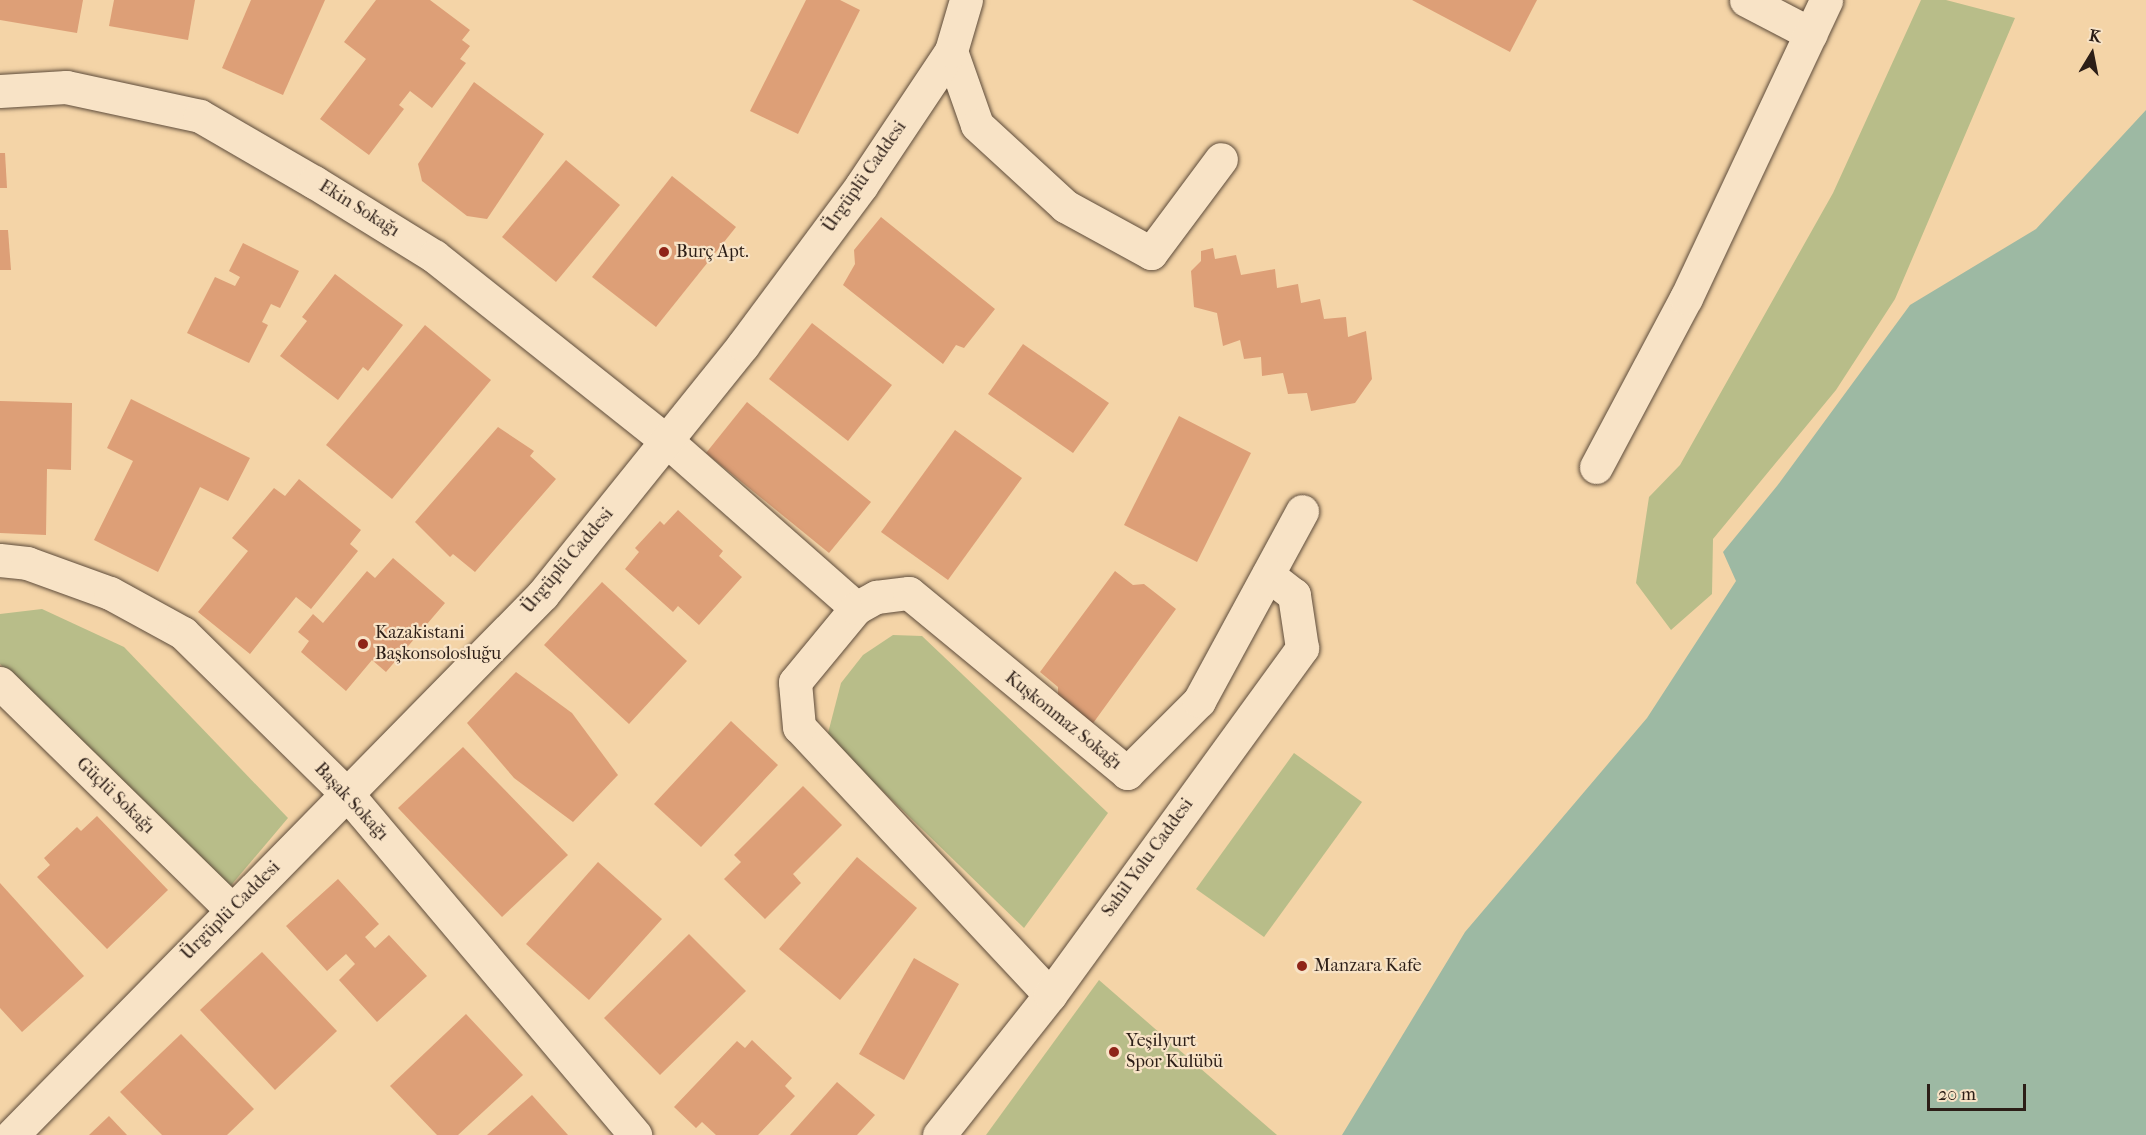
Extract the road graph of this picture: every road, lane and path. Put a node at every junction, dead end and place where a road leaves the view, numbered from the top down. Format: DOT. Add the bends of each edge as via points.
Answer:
graph roads {
  1 [pos="966,0"];
  2 [pos="1746,0"];
  3 [pos="1826,0"];
  4 [pos="1811,34"];
  5 [pos="951,51"];
  6 [pos="0,91"];
  7 [pos="1221,159"];
  8 [pos="668,442"];
  9 [pos="1596,467"];
  10 [pos="1302,512"];
  11 [pos="0,561"];
  12 [pos="1268,575"];
  13 [pos="856,608"];
  14 [pos="0,683"];
  15 [pos="348,795"];
  16 [pos="231,909"];
  17 [pos="1050,996"];
  18 [pos="12,1135"];
  19 [pos="635,1135"];
  20 [pos="939,1135"];
  1 -- 5 [label="street, Ürgüplü Caddesi"];
  2 -- 4 [label="street"];
  3 -- 4 [label="street"];
  4 -- 9 [label="street" via="1686,298"];
  5 -- 7 [label="street" via="977,124 1065,206 1151,253"];
  5 -- 8 [label="street, Ürgüplü Caddesi" via="861,186"];
  6 -- 8 [label="street, Ekin Sokağı" via="66,87 200,116 434,256"];
  8 -- 13 [label="street"];
  8 -- 15 [label="street, Ürgüplü Caddesi" via="543,594"];
  10 -- 12 [label="street, Kuşkonmaz Sokağı"];
  11 -- 15 [label="street, Başak Sokağı" via="27,563 110,593 183,633"];
  12 -- 13 [label="street, Kuşkonmaz Sokağı" via="1199,700 1127,773 909,593 876,597"];
  12 -- 17 [label="street, Sahil Yolu Caddesi" via="1294,596 1302,648"];
  13 -- 17 [label="street, Kuşkonmaz Sokağı" via="795,682 799,727"];
  14 -- 16 [label="street, Güçlü Sokağı"];
  15 -- 16 [label="street, Ürgüplü Caddesi"];
  15 -- 19 [label="street, Başak Sokağı"];
  16 -- 18 [label="street, Ürgüplü Caddesi"];
  17 -- 20 [label="street, Sahil Yolu Caddesi"];
}
